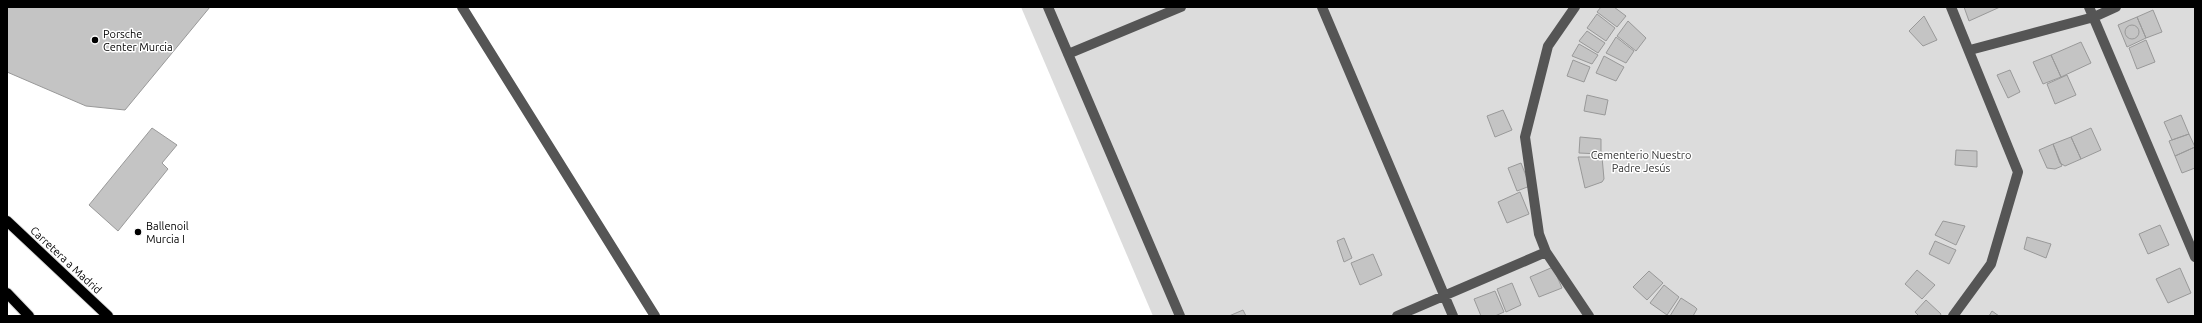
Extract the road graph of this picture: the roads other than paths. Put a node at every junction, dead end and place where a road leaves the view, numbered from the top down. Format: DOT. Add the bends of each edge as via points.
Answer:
graph roads {
  1 [pos="462,7"];
  2 [pos="1048,7"];
  3 [pos="1181,7"];
  4 [pos="1322,7"];
  5 [pos="1575,7"];
  6 [pos="1951,7"];
  7 [pos="2089,7"];
  8 [pos="2116,7"];
  9 [pos="2094,17"];
  10 [pos="1970,50"];
  11 [pos="1068,54"];
  12 [pos="7,221"];
  13 [pos="1546,252"];
  14 [pos="2195,257"];
  15 [pos="7,293"];
  16 [pos="1444,296"];
  17 [pos="29,316"];
  18 [pos="108,316"];
  19 [pos="655,316"];
  20 [pos="1180,316"];
  21 [pos="1397,316"];
  22 [pos="1453,316"];
  23 [pos="1589,316"];
  24 [pos="1954,316"];
  1 -- 19 [label="street"];
  2 -- 11 [label="street"];
  3 -- 11 [label="street"];
  4 -- 16 [label="street"];
  5 -- 13 [label="street" via="1548,46 1525,137 1539,234"];
  6 -- 10 [label="street"];
  7 -- 9 [label="street"];
  8 -- 9 [label="street"];
  9 -- 10 [label="street"];
  9 -- 14 [label="street"];
  10 -- 24 [label="street" via="2018,172 1991,264"];
  11 -- 20 [label="street"];
  12 -- 18 [label="main road, Carretera a Madrid"];
  13 -- 16 [label="street"];
  13 -- 23 [label="street"];
  15 -- 17 [label="main road"];
  16 -- 21 [label="street"];
  16 -- 22 [label="street"];
}
